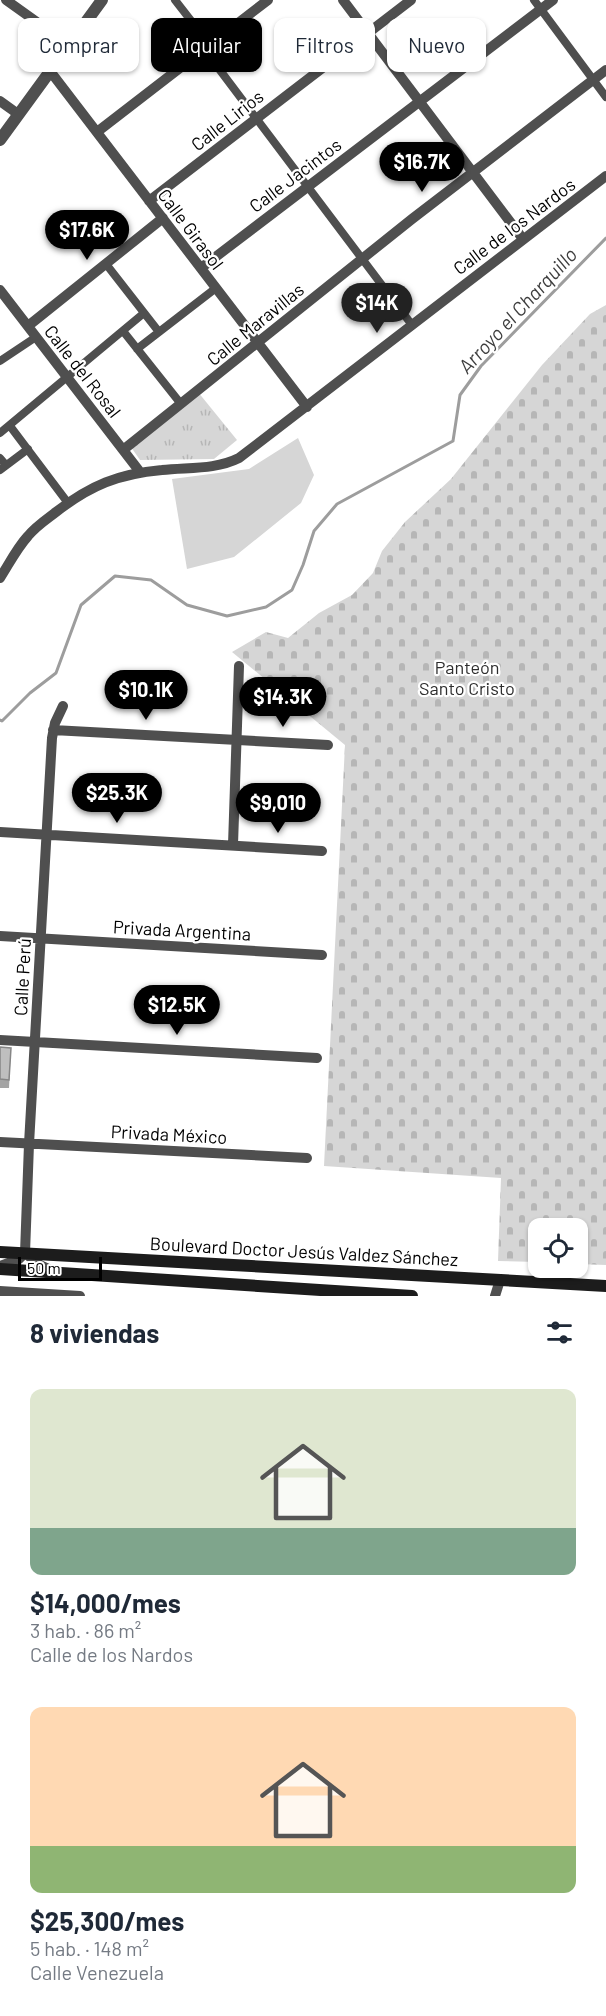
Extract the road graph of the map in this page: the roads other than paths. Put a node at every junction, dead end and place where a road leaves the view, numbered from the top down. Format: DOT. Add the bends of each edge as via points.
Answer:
graph roads {
  1 [pos="6,0"];
  2 [pos="102,0"];
  3 [pos="175,0"];
  4 [pos="268,0"];
  5 [pos="343,0"];
  6 [pos="411,0"];
  7 [pos="534,0"];
  8 [pos="553,0"];
  9 [pos="254,4"];
  10 [pos="541,9"];
  11 [pos="31,18"];
  12 [pos="89,18"];
  13 [pos="187,18"];
  14 [pos="239,18"];
  15 [pos="357,18"];
  16 [pos="375,28"];
  17 [pos="375,42"];
  18 [pos="606,70"];
  19 [pos="49,72"];
  20 [pos="51,72"];
  21 [pos="175,72"];
  22 [pos="224,72"];
  23 [pos="317,72"];
  24 [pos="593,80"];
  25 [pos="606,97"];
  26 [pos="0,101"];
  27 [pos="420,101"];
  28 [pos="18,114"];
  29 [pos="256,118"];
  30 [pos="97,132"];
  31 [pos="0,140"];
  32 [pos="473,172"];
  33 [pos="606,176"];
  34 [pos="307,187"];
  35 [pos="149,201"];
  36 [pos="163,218"];
  37 [pos="523,239"];
  38 [pos="362,258"];
  39 [pos="106,264"];
  40 [pos="201,268"];
  41 [pos="216,288"];
  42 [pos="0,290"];
  43 [pos="144,313"];
  44 [pos="412,325"];
  45 [pos="28,326"];
  46 [pos="123,331"];
  47 [pos="159,332"];
  48 [pos="36,337"];
  49 [pos="258,343"];
  50 [pos="137,349"];
  51 [pos="0,361"];
  52 [pos="68,377"];
  53 [pos="182,404"];
  54 [pos="307,407"];
  55 [pos="10,426"];
  56 [pos="0,433"];
  57 [pos="28,449"];
  58 [pos="123,450"];
  59 [pos="0,458"];
  60 [pos="3,468"];
  61 [pos="140,472"];
  62 [pos="68,503"];
  63 [pos="0,578"];
  64 [pos="239,666"];
  65 [pos="63,706"];
  66 [pos="53,730"];
  67 [pos="237,740"];
  68 [pos="328,745"];
  69 [pos="0,832"];
  70 [pos="47,835"];
  71 [pos="233,845"];
  72 [pos="322,851"];
  73 [pos="0,936"];
  74 [pos="40,938"];
  75 [pos="322,956"];
  76 [pos="0,1041"];
  77 [pos="34,1042"];
  78 [pos="317,1058"];
  79 [pos="0,1142"];
  80 [pos="29,1144"];
  81 [pos="307,1158"];
  82 [pos="0,1252"];
  83 [pos="25,1253"];
  84 [pos="0,1267"];
  85 [pos="55,1272"];
  86 [pos="500,1280"];
  87 [pos="606,1286"];
  88 [pos="0,1291"];
  89 [pos="297,1292"];
  90 [pos="80,1296"];
  91 [pos="412,1296"];
  92 [pos="495,1296"];
  1 -- 11 [label="street"];
  2 -- 12 [label="street"];
  3 -- 13 [label="street"];
  4 -- 9 [label="street"];
  5 -- 15 [label="street"];
  6 -- 16 [label="street, Calle Lirios"];
  7 -- 10 [label="street"];
  8 -- 10 [label="street, Calle Jacintos"];
  9 -- 14 [label="street"];
  10 -- 24 [label="street"];
  10 -- 27 [label="street, Calle Jacintos"];
  17 -- 27 [label="street"];
  18 -- 24 [label="street, Calle Maravillas"];
  19 -- 28 [label="street"];
  20 -- 30 [label="street, Calle Girasol"];
  21 -- 30 [label="street"];
  22 -- 29 [label="street"];
  23 -- 29 [label="street, Calle Lirios"];
  24 -- 25 [label="street"];
  24 -- 32 [label="street, Calle Maravillas"];
  26 -- 28 [label="street"];
  27 -- 32 [label="street"];
  27 -- 34 [label="street, Calle Jacintos"];
  28 -- 31 [label="street"];
  29 -- 34 [label="street"];
  29 -- 35 [label="street, Calle Lirios"];
  30 -- 35 [label="street, Calle Girasol"];
  32 -- 37 [label="street"];
  32 -- 38 [label="street, Calle Maravillas"];
  33 -- 37 [label="street, Calle de los Nardos"];
  34 -- 38 [label="street"];
  34 -- 40 [label="street, Calle Jacintos"];
  35 -- 36 [label="street, Calle Girasol"];
  36 -- 39 [label="street"];
  36 -- 40 [label="street, Calle Girasol"];
  37 -- 44 [label="street, Calle de los Nardos"];
  38 -- 44 [label="street"];
  38 -- 49 [label="street, Calle Maravillas"];
  39 -- 43 [label="street"];
  39 -- 45 [label="street"];
  40 -- 41 [label="street, Calle Girasol"];
  41 -- 47 [label="street"];
  41 -- 49 [label="street, Calle Girasol"];
  42 -- 45 [label="street, Calle del Rosal"];
  43 -- 46 [label="street"];
  43 -- 47 [label="street"];
  44 -- 54 [label="street, Calle de los Nardos"];
  45 -- 48 [label="street, Calle del Rosal"];
  46 -- 50 [label="street"];
  46 -- 52 [label="street"];
  47 -- 50 [label="street"];
  48 -- 51 [label="street"];
  48 -- 52 [label="street, Calle del Rosal"];
  49 -- 53 [label="street, Calle Maravillas"];
  49 -- 54 [label="street, Calle Girasol"];
  50 -- 53 [label="street"];
  52 -- 55 [label="street"];
  52 -- 58 [label="street, Calle del Rosal"];
  53 -- 58 [label="street, Calle Maravillas"];
  54 -- 61 [label="street, Calle de los Nardos" via="230,463"];
  55 -- 56 [label="street"];
  55 -- 57 [label="street"];
  57 -- 60 [label="street"];
  57 -- 62 [label="street"];
  58 -- 61 [label="street, Calle del Rosal"];
  59 -- 60 [label="street"];
  61 -- 62 [label="street, Calle de los Nardos" via="107,480"];
  62 -- 63 [label="street, Calle de los Nardos" via="28,535"];
  64 -- 67 [label="street"];
  65 -- 66 [label="street, Calle Perú"];
  66 -- 67 [label="street"];
  66 -- 70 [label="street, Calle Perú"];
  67 -- 68 [label="street"];
  67 -- 71 [label="street"];
  69 -- 70 [label="street"];
  70 -- 71 [label="street"];
  70 -- 74 [label="street, Calle Perú"];
  71 -- 72 [label="street"];
  73 -- 74 [label="street, Privada Argentina"];
  74 -- 75 [label="street, Privada Argentina"];
  74 -- 77 [label="street, Calle Perú"];
  76 -- 77 [label="street"];
  77 -- 78 [label="street"];
  77 -- 80 [label="street, Calle Perú"];
  79 -- 80 [label="street, Privada México"];
  80 -- 81 [label="street, Privada México"];
  80 -- 83 [label="street, Calle Perú"];
  82 -- 83 [label="main road, Boulevard Doctor Jesús Valdez Sánchez"];
  83 -- 84 [label="street"];
  83 -- 85 [label="street"];
  83 -- 86 [label="main road, Boulevard Doctor Jesús Valdez Sánchez"];
  84 -- 85 [label="main road, Boulevard Doctor Jesús Valdez Sánchez"];
  85 -- 89 [label="main road, Boulevard Doctor Jesús Valdez Sánchez"];
  86 -- 87 [label="main road, Boulevard Doctor Jesús Valdez Sánchez"];
  86 -- 92 [label="street"];
  88 -- 90 [label="street"];
  89 -- 91 [label="main road, Boulevard Doctor Jesús Valdez Sánchez"];
}
